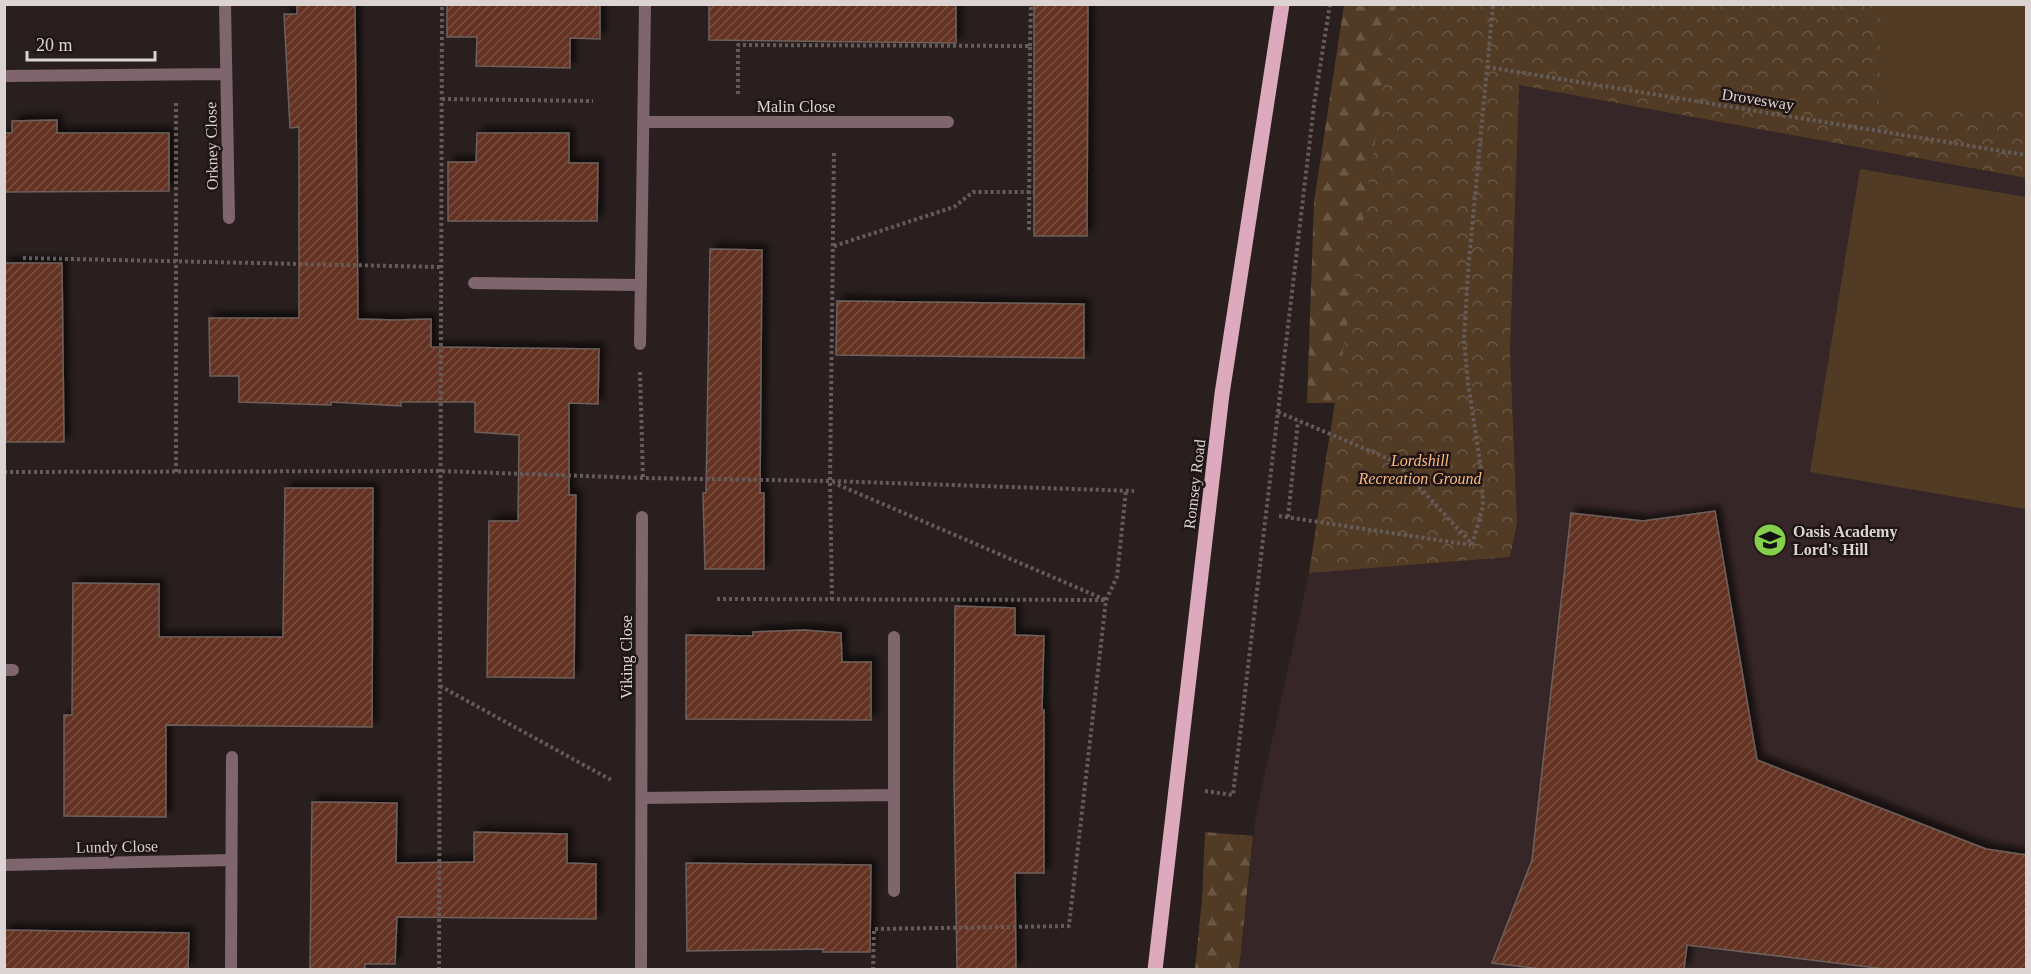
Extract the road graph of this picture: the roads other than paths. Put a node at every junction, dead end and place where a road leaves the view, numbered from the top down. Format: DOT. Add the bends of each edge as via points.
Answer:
graph roads {
  1 [pos="225,4"];
  2 [pos="645,4"];
  3 [pos="1282,4"];
  4 [pos="226,74"];
  5 [pos="4,76"];
  6 [pos="643,122"];
  7 [pos="948,122"];
  8 [pos="229,218"];
  9 [pos="474,283"];
  10 [pos="640,285"];
  11 [pos="640,344"];
  12 [pos="642,517"];
  13 [pos="894,637"];
  14 [pos="232,756"];
  15 [pos="894,795"];
  16 [pos="642,798"];
  17 [pos="231,861"];
  18 [pos="4,866"];
  19 [pos="894,891"];
  20 [pos="231,968"];
  21 [pos="641,969"];
  22 [pos="1155,969"];
  1 -- 4 [label="street, Orkney Close"];
  2 -- 6 [label="street"];
  3 -- 22 [label="main road, Romsey Road" via="1222,394"];
  4 -- 5 [label="street"];
  4 -- 8 [label="street, Orkney Close"];
  6 -- 7 [label="street, Malin Close"];
  6 -- 10 [label="street"];
  9 -- 10 [label="street"];
  10 -- 11 [label="street"];
  12 -- 16 [label="street, Viking Close"];
  13 -- 15 [label="street"];
  14 -- 17 [label="street"];
  15 -- 16 [label="street"];
  15 -- 19 [label="street"];
  16 -- 21 [label="street, Viking Close"];
  17 -- 18 [label="street, Lundy Close"];
  17 -- 20 [label="street"];
}
